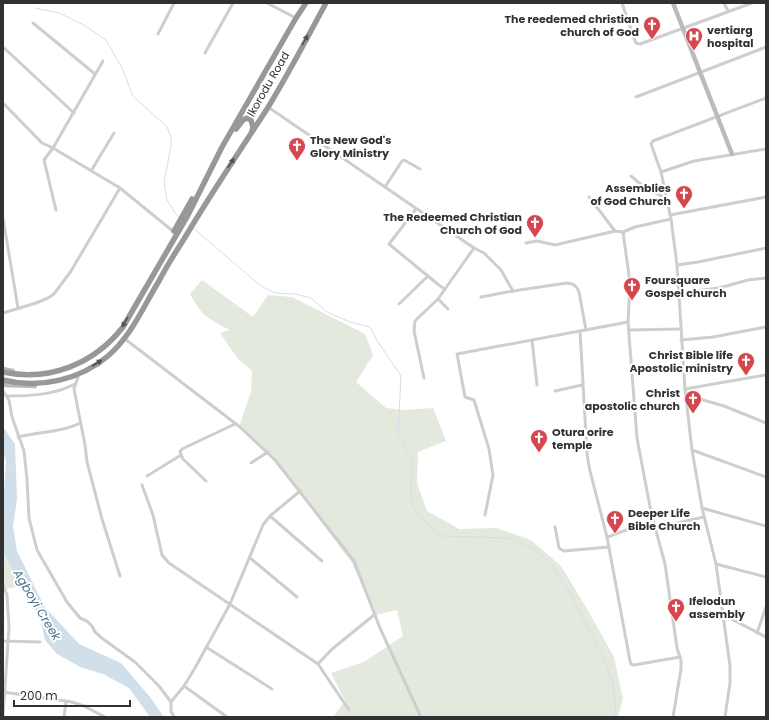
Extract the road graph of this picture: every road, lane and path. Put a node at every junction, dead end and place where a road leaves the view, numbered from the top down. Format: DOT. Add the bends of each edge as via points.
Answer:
graph roads {
  1 [pos="233,3"];
  2 [pos="267,3"];
  3 [pos="306,3"];
  4 [pos="326,3"];
  5 [pos="622,3"];
  6 [pos="673,3"];
  7 [pos="724,3"];
  8 [pos="752,3"];
  9 [pos="172,4"];
  10 [pos="728,11"];
  11 [pos="296,18"];
  12 [pos="33,23"];
  13 [pos="683,29"];
  14 [pos="158,34"];
  15 [pos="3,47"];
  16 [pos="766,47"];
  17 [pos="205,53"];
  18 [pos="103,61"];
  19 [pos="699,73"];
  20 [pos="95,74"];
  21 [pos="636,97"];
  22 [pos="766,98"];
  23 [pos="3,103"];
  24 [pos="268,107"];
  25 [pos="74,113"];
  26 [pos="717,118"];
  27 [pos="114,132"];
  28 [pos="251,133"];
  29 [pos="222,147"];
  30 [pos="54,148"];
  31 [pos="766,149"];
  32 [pos="732,154"];
  33 [pos="420,169"];
  34 [pos="91,171"];
  35 [pos="661,172"];
  36 [pos="631,176"];
  37 [pos="385,187"];
  38 [pos="120,188"];
  39 [pos="589,197"];
  40 [pos="766,197"];
  41 [pos="666,198"];
  42 [pos="416,209"];
  43 [pos="56,210"];
  44 [pos="670,217"];
  45 [pos="3,218"];
  46 [pos="177,229"];
  47 [pos="615,231"];
  48 [pos="622,232"];
  49 [pos="526,243"];
  50 [pos="474,248"];
  51 [pos="766,248"];
  52 [pos="677,265"];
  53 [pos="428,276"];
  54 [pos="766,278"];
  55 [pos="445,289"];
  56 [pos="513,291"];
  57 [pos="678,293"];
  58 [pos="481,297"];
  59 [pos="438,299"];
  60 [pos="399,304"];
  61 [pos="18,308"];
  62 [pos="448,309"];
  63 [pos="3,313"];
  64 [pos="628,322"];
  65 [pos="766,327"];
  66 [pos="680,329"];
  67 [pos="586,330"];
  68 [pos="629,330"];
  69 [pos="580,331"];
  70 [pos="124,340"];
  71 [pos="532,340"];
  72 [pos="681,340"];
  73 [pos="3,368"];
  74 [pos="3,372"];
  75 [pos="48,374"];
  76 [pos="79,374"];
  77 [pos="766,375"];
  78 [pos="424,378"];
  79 [pos="3,380"];
  80 [pos="62,380"];
  81 [pos="75,384"];
  82 [pos="3,385"];
  83 [pos="537,385"];
  84 [pos="582,385"];
  85 [pos="685,389"];
  86 [pos="555,391"];
  87 [pos="3,392"];
  88 [pos="686,395"];
  89 [pos="7,396"];
  90 [pos="80,423"];
  91 [pos="766,423"];
  92 [pos="235,424"];
  93 [pos="18,437"];
  94 [pos="692,450"];
  95 [pos="268,452"];
  96 [pos="181,454"];
  97 [pos="251,463"];
  98 [pos="147,476"];
  99 [pos="766,477"];
  100 [pos="206,481"];
  101 [pos="142,485"];
  102 [pos="300,491"];
  103 [pos="702,508"];
  104 [pos="485,515"];
  105 [pos="270,516"];
  106 [pos="704,517"];
  107 [pos="766,526"];
  108 [pos="555,527"];
  109 [pos="655,528"];
  110 [pos="607,537"];
  111 [pos="609,547"];
  112 [pos="250,558"];
  113 [pos="322,561"];
  114 [pos="716,564"];
  115 [pos="120,576"];
  116 [pos="766,577"];
  117 [pos="3,585"];
  118 [pos="297,597"];
  119 [pos="230,604"];
  120 [pos="766,607"];
  121 [pos="722,614"];
  122 [pos="374,615"];
  123 [pos="757,633"];
  124 [pos="766,637"];
  125 [pos="8,640"];
  126 [pos="3,641"];
  127 [pos="40,642"];
  128 [pos="206,647"];
  129 [pos="680,657"];
  130 [pos="318,664"];
  131 [pos="184,686"];
  132 [pos="272,690"];
  133 [pos="4,692"];
  134 [pos="66,702"];
  135 [pos="172,702"];
  136 [pos="349,710"];
  137 [pos="3,717"];
  138 [pos="64,717"];
  139 [pos="105,717"];
  140 [pos="174,717"];
  141 [pos="227,717"];
  142 [pos="421,717"];
  143 [pos="673,717"];
  144 [pos="725,717"];
  1 -- 17 [label="street"];
  2 -- 11 [label="street"];
  3 -- 11 [label="highway, Ikorodu Road"];
  24 -- 4 [label="highway, Ikorodu Road, one-way"];
  5 -- 13 [label="street" via="634,41 638,44"];
  6 -- 13 [label="street"];
  7 -- 10 [label="street"];
  8 -- 10 [label="street"];
  9 -- 14 [label="street"];
  10 -- 13 [label="street"];
  11 -- 29 [label="highway, Ikorodu Road"];
  12 -- 20 [label="street"];
  13 -- 19 [label="street"];
  15 -- 25 [label="street"];
  16 -- 19 [label="street"];
  18 -- 20 [label="street"];
  19 -- 21 [label="street"];
  19 -- 26 [label="street"];
  20 -- 25 [label="street"];
  22 -- 26 [label="street"];
  23 -- 30 [label="street" via="42,143"];
  24 -- 28 [label="highway, Ikorodu Road"];
  24 -- 37 [label="street"];
  25 -- 30 [label="street"];
  26 -- 32 [label="street"];
  26 -- 35 [label="street" via="653,141 652,146"];
  27 -- 34 [label="street"];
  28 -- 29 [label="highway" via="252,122 247,118"];
  70 -- 28 [label="highway, Ikorodu Road, one-way"];
  29 -- 46 [label="highway, Ikorodu Road"];
  30 -- 34 [label="street"];
  30 -- 43 [label="street" via="44,160"];
  31 -- 32 [label="street"];
  32 -- 35 [label="street" via="694,161"];
  33 -- 37 [label="street" via="402,161"];
  34 -- 38 [label="street"];
  35 -- 41 [label="street"];
  36 -- 41 [label="street" via="645,188"];
  37 -- 42 [label="street"];
  38 -- 46 [label="street"];
  38 -- 61 [label="street" via="71,271 54,294 42,301"];
  39 -- 47 [label="street"];
  40 -- 44 [label="street"];
  41 -- 44 [label="street"];
  42 -- 50 [label="street"];
  42 -- 53 [label="street" via="389,244"];
  44 -- 48 [label="street"];
  44 -- 52 [label="street"];
  45 -- 61 [label="street"];
  46 -- 75 [label="highway, Ikorodu Road, one-way" via="123,327 110,342 75,366"];
  47 -- 48 [label="street"];
  47 -- 49 [label="street" via="555,245 538,241"];
  48 -- 64 [label="street" via="630,283"];
  50 -- 55 [label="street"];
  50 -- 56 [label="street" via="484,253 501,270"];
  51 -- 52 [label="street"];
  52 -- 57 [label="street"];
  53 -- 55 [label="street"];
  53 -- 60 [label="street"];
  54 -- 57 [label="street"];
  55 -- 59 [label="street"];
  56 -- 58 [label="street"];
  56 -- 67 [label="street" via="574,284 579,292"];
  57 -- 66 [label="street"];
  59 -- 62 [label="street"];
  59 -- 78 [label="street" via="414,325"];
  61 -- 63 [label="street"];
  64 -- 67 [label="street"];
  64 -- 68 [label="street"];
  65 -- 72 [label="street"];
  66 -- 68 [label="street"];
  66 -- 72 [label="street"];
  67 -- 69 [label="street"];
  68 -- 109 [label="street" via="637,438"];
  69 -- 71 [label="street"];
  69 -- 84 [label="street"];
  76 -- 70 [label="highway, Ikorodu Road, one-way" via="98,364"];
  70 -- 92 [label="street"];
  71 -- 83 [label="street"];
  71 -- 104 [label="street" via="457,354 465,397 474,400 489,449 493,475"];
  72 -- 85 [label="street"];
  73 -- 75 [label="street, Ikorodu Road" via="22,373"];
  74 -- 75 [label="highway, Ikorodu Road" via="24,375"];
  76 -- 80 [label="highway, Ikorodu Road"];
  76 -- 81 [label="street"];
  77 -- 85 [label="street"];
  79 -- 80 [label="highway, Ikorodu Road" via="21,384"];
  80 -- 82 [label="street, Ikorodu Road" via="36,386"];
  81 -- 89 [label="street" via="56,392"];
  81 -- 90 [label="street"];
  84 -- 86 [label="street"];
  84 -- 110 [label="street" via="590,471"];
  85 -- 88 [label="street"];
  87 -- 89 [label="street"];
  88 -- 91 [label="street" via="724,406"];
  88 -- 94 [label="street"];
  89 -- 93 [label="street"];
  90 -- 93 [label="street" via="62,430"];
  90 -- 115 [label="street" via="96,497"];
  92 -- 95 [label="street"];
  92 -- 96 [label="street" via="184,448 180,451"];
  93 -- 135 [label="street" via="24,451 30,518 37,550 64,597 80,618 87,621 99,635 135,662"];
  94 -- 99 [label="street"];
  94 -- 103 [label="street"];
  95 -- 97 [label="street"];
  95 -- 102 [label="street"];
  96 -- 98 [label="street"];
  96 -- 100 [label="street"];
  101 -- 119 [label="street" via="153,515 162,554 176,568"];
  102 -- 105 [label="street"];
  102 -- 122 [label="street" via="354,561"];
  103 -- 106 [label="street"];
  103 -- 107 [label="street"];
  105 -- 112 [label="street" via="263,525"];
  105 -- 113 [label="street"];
  106 -- 109 [label="street"];
  106 -- 114 [label="street"];
  108 -- 111 [label="street" via="559,548 564,551"];
  109 -- 110 [label="street" via="637,527"];
  109 -- 129 [label="street" via="665,564"];
  110 -- 111 [label="street"];
  111 -- 129 [label="street" via="631,664"];
  112 -- 118 [label="street"];
  112 -- 119 [label="street"];
  114 -- 116 [label="street"];
  114 -- 121 [label="street"];
  117 -- 125 [label="street" via="8,607"];
  119 -- 128 [label="street"];
  119 -- 130 [label="street"];
  120 -- 123 [label="street"];
  121 -- 123 [label="street"];
  121 -- 144 [label="street" via="731,675"];
  122 -- 130 [label="street"];
  122 -- 142 [label="street"];
  123 -- 124 [label="street"];
  125 -- 126 [label="street"];
  125 -- 127 [label="street"];
  125 -- 133 [label="street"];
  128 -- 131 [label="street"];
  128 -- 132 [label="street"];
  129 -- 143 [label="street" via="681,669"];
  130 -- 136 [label="street"];
  131 -- 135 [label="street"];
  131 -- 141 [label="street"];
  133 -- 134 [label="street"];
  133 -- 137 [label="street"];
  134 -- 138 [label="street"];
  134 -- 139 [label="street" via="84,706"];
  135 -- 140 [label="street" via="171,711"];
}
